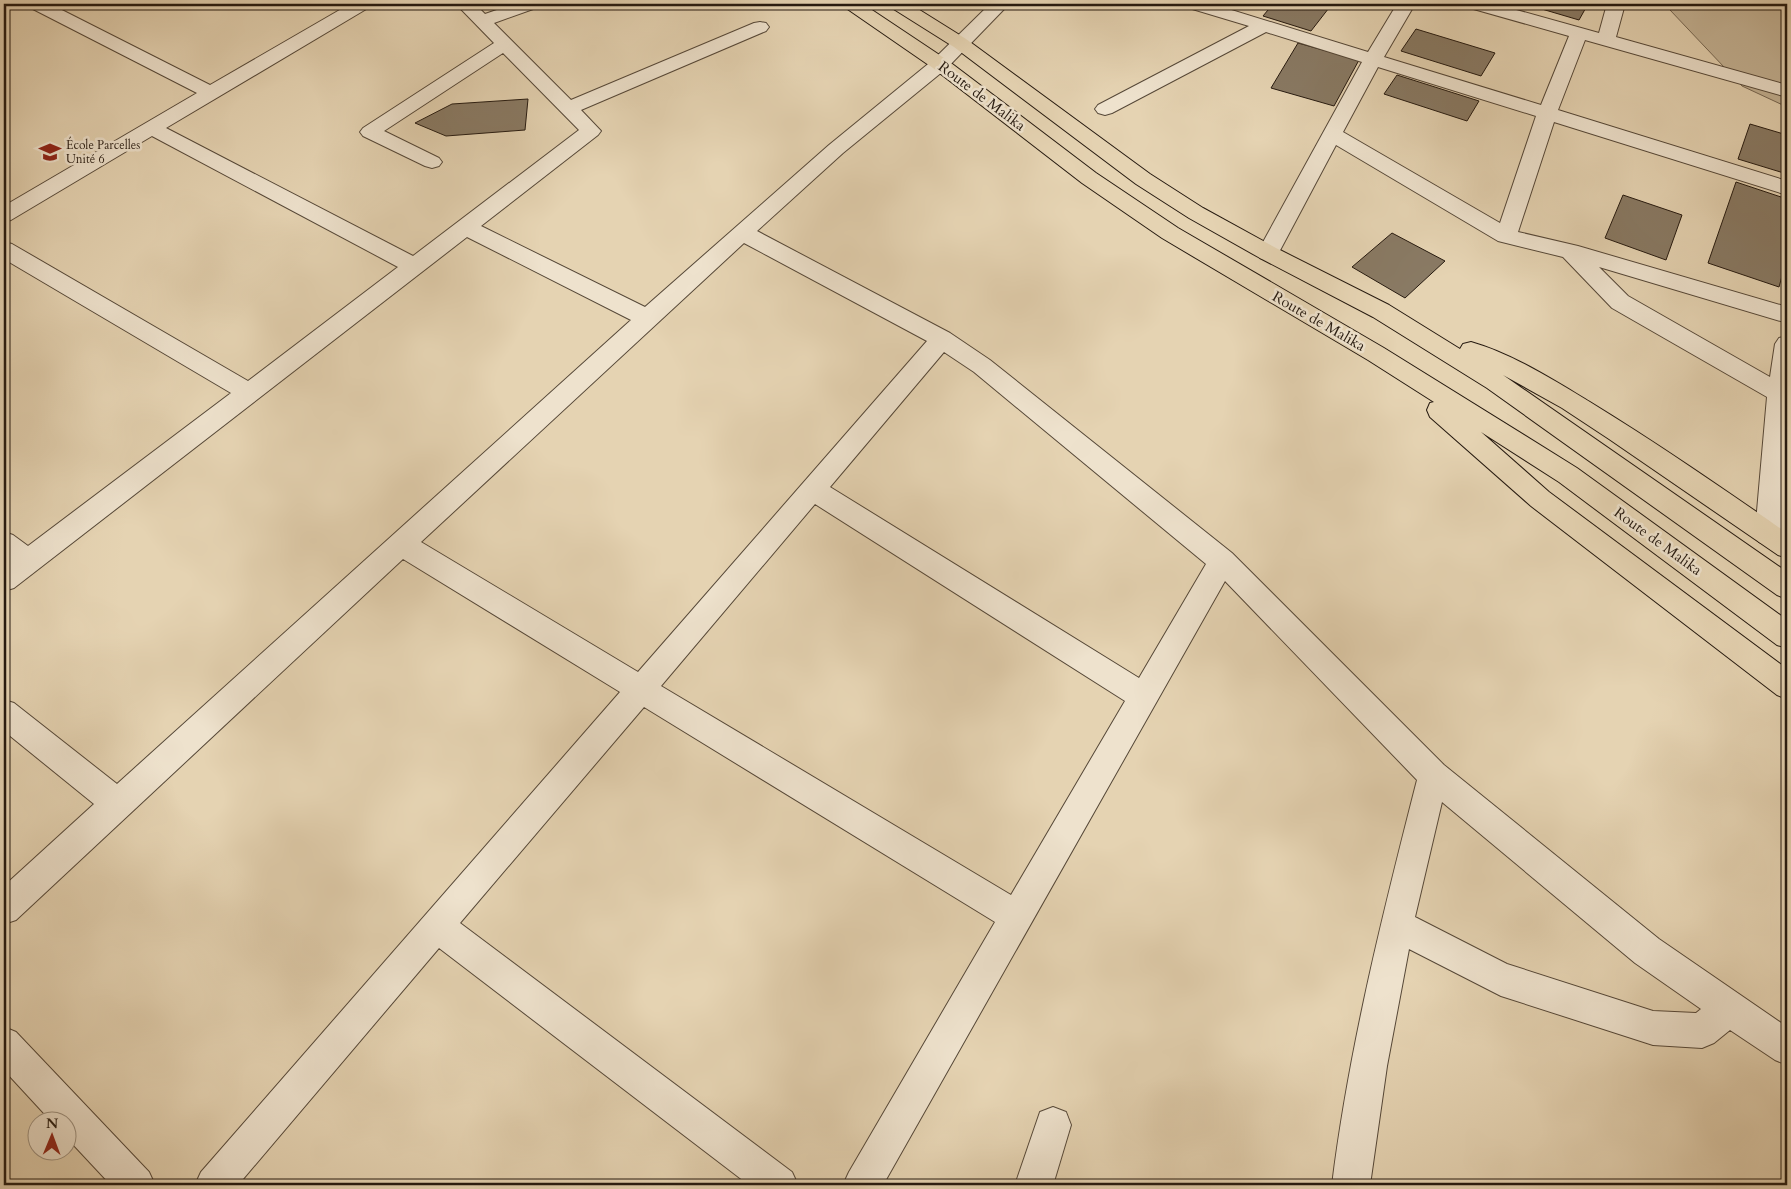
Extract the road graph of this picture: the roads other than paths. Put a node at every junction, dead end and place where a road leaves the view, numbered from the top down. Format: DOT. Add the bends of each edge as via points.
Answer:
graph roads {
  1 [pos="36,4"];
  2 [pos="330,4"];
  3 [pos="465,4"];
  4 [pos="530,4"];
  5 [pos="852,4"];
  6 [pos="898,4"];
  7 [pos="1000,4"];
  8 [pos="1195,4"];
  9 [pos="1406,4"];
  10 [pos="1476,4"];
  11 [pos="1616,4"];
  12 [pos="355,8"];
  13 [pos="482,21"];
  14 [pos="1265,25"];
  15 [pos="760,27"];
  16 [pos="1579,33"];
  17 [pos="1606,40"];
  18 [pos="960,43"];
  19 [pos="505,44"];
  20 [pos="1372,58"];
  21 [pos="940,64"];
  22 [pos="1787,91"];
  23 [pos="210,93"];
  24 [pos="569,108"];
  25 [pos="1105,109"];
  26 [pos="1547,113"];
  27 [pos="152,128"];
  28 [pos="1333,135"];
  29 [pos="432,162"];
  30 [pos="1787,188"];
  31 [pos="4,215"];
  32 [pos="465,227"];
  33 [pos="742,233"];
  34 [pos="1506,236"];
  35 [pos="4,249"];
  36 [pos="1570,251"];
  37 [pos="1268,253"];
  38 [pos="414,266"];
  39 [pos="1381,311"];
  40 [pos="1787,315"];
  41 [pos="647,318"];
  42 [pos="942,339"];
  43 [pos="1787,344"];
  44 [pos="1376,354"];
  45 [pos="248,392"];
  46 [pos="1779,393"];
  47 [pos="812,489"];
  48 [pos="1778,540"];
  49 [pos="4,543"];
  50 [pos="401,544"];
  51 [pos="28,561"];
  52 [pos="1222,561"];
  53 [pos="4,580"];
  54 [pos="1787,587"];
  55 [pos="1787,636"];
  56 [pos="1787,686"];
  57 [pos="640,689"];
  58 [pos="1144,697"];
  59 [pos="4,713"];
  60 [pos="1433,775"];
  61 [pos="117,803"];
  62 [pos="4,908"];
  63 [pos="1017,917"];
  64 [pos="1397,925"];
  65 [pos="437,926"];
  66 [pos="1729,1008"];
  67 [pos="4,1044"];
  68 [pos="1787,1048"];
  69 [pos="1053,1126"];
  70 [pos="136,1185"];
  71 [pos="214,1185"];
  72 [pos="779,1185"];
  73 [pos="862,1185"];
  74 [pos="1034,1185"];
  75 [pos="1352,1185"];
  1 -- 23 [label="street"];
  2 -- 12 [label="street"];
  3 -- 13 [label="street"];
  4 -- 13 [label="street"];
  5 -- 21 [label="main road, Route de Malika"];
  6 -- 18 [label="main road, Route de Malika"];
  7 -- 18 [label="street"];
  8 -- 14 [label="street"];
  9 -- 20 [label="street"];
  10 -- 16 [label="street"];
  11 -- 17 [label="street"];
  12 -- 23 [label="street"];
  13 -- 19 [label="street"];
  14 -- 20 [label="street"];
  14 -- 25 [label="street"];
  15 -- 24 [label="street"];
  16 -- 17 [label="street"];
  16 -- 26 [label="street"];
  17 -- 22 [label="street"];
  18 -- 21 [label="street"];
  18 -- 37 [label="main road, Route de Malika" via="1143,179"];
  19 -- 24 [label="street"];
  19 -- 29 [label="street" via="370,132"];
  20 -- 26 [label="street"];
  20 -- 28 [label="street"];
  21 -- 33 [label="street" via="836,149"];
  21 -- 44 [label="main road, Route de Malika" via="1090,178 1170,233"];
  23 -- 27 [label="street"];
  24 -- 32 [label="street" via="591,131"];
  26 -- 30 [label="street"];
  26 -- 34 [label="street"];
  27 -- 31 [label="street"];
  27 -- 38 [label="street"];
  28 -- 34 [label="street"];
  28 -- 37 [label="street"];
  32 -- 38 [label="street"];
  32 -- 41 [label="street"];
  33 -- 41 [label="street"];
  33 -- 42 [label="street"];
  34 -- 36 [label="street"];
  35 -- 45 [label="street"];
  36 -- 40 [label="street"];
  36 -- 46 [label="street" via="1620,302"];
  37 -- 39 [label="main road, Route de Malika"];
  38 -- 45 [label="street"];
  39 -- 48 [label="main road" via="1506,365 1554,391"];
  39 -- 54 [label="main road, Route de Malika" via="1495,382"];
  41 -- 50 [label="street"];
  42 -- 47 [label="street"];
  42 -- 52 [label="street" via="982,366"];
  43 -- 46 [label="street"];
  44 -- 55 [label="main road, Route de Malika" via="1568,474"];
  44 -- 56 [label="main road" via="1540,499"];
  45 -- 51 [label="street"];
  46 -- 48 [label="street"];
  47 -- 57 [label="street"];
  47 -- 58 [label="street"];
  49 -- 51 [label="street"];
  50 -- 57 [label="street"];
  50 -- 61 [label="street"];
  51 -- 53 [label="street"];
  52 -- 58 [label="street"];
  52 -- 60 [label="street"];
  57 -- 63 [label="street"];
  57 -- 65 [label="street"];
  58 -- 63 [label="street"];
  59 -- 61 [label="street"];
  60 -- 64 [label="street"];
  60 -- 66 [label="street" via="1646,951"];
  61 -- 62 [label="street"];
  63 -- 73 [label="street"];
  64 -- 66 [label="street" via="1501,980 1653,1028 1702,1031"];
  64 -- 75 [label="street" via="1369,1066"];
  65 -- 71 [label="street"];
  65 -- 72 [label="street"];
  66 -- 68 [label="street"];
  67 -- 70 [label="street"];
  69 -- 74 [label="street"];
}
